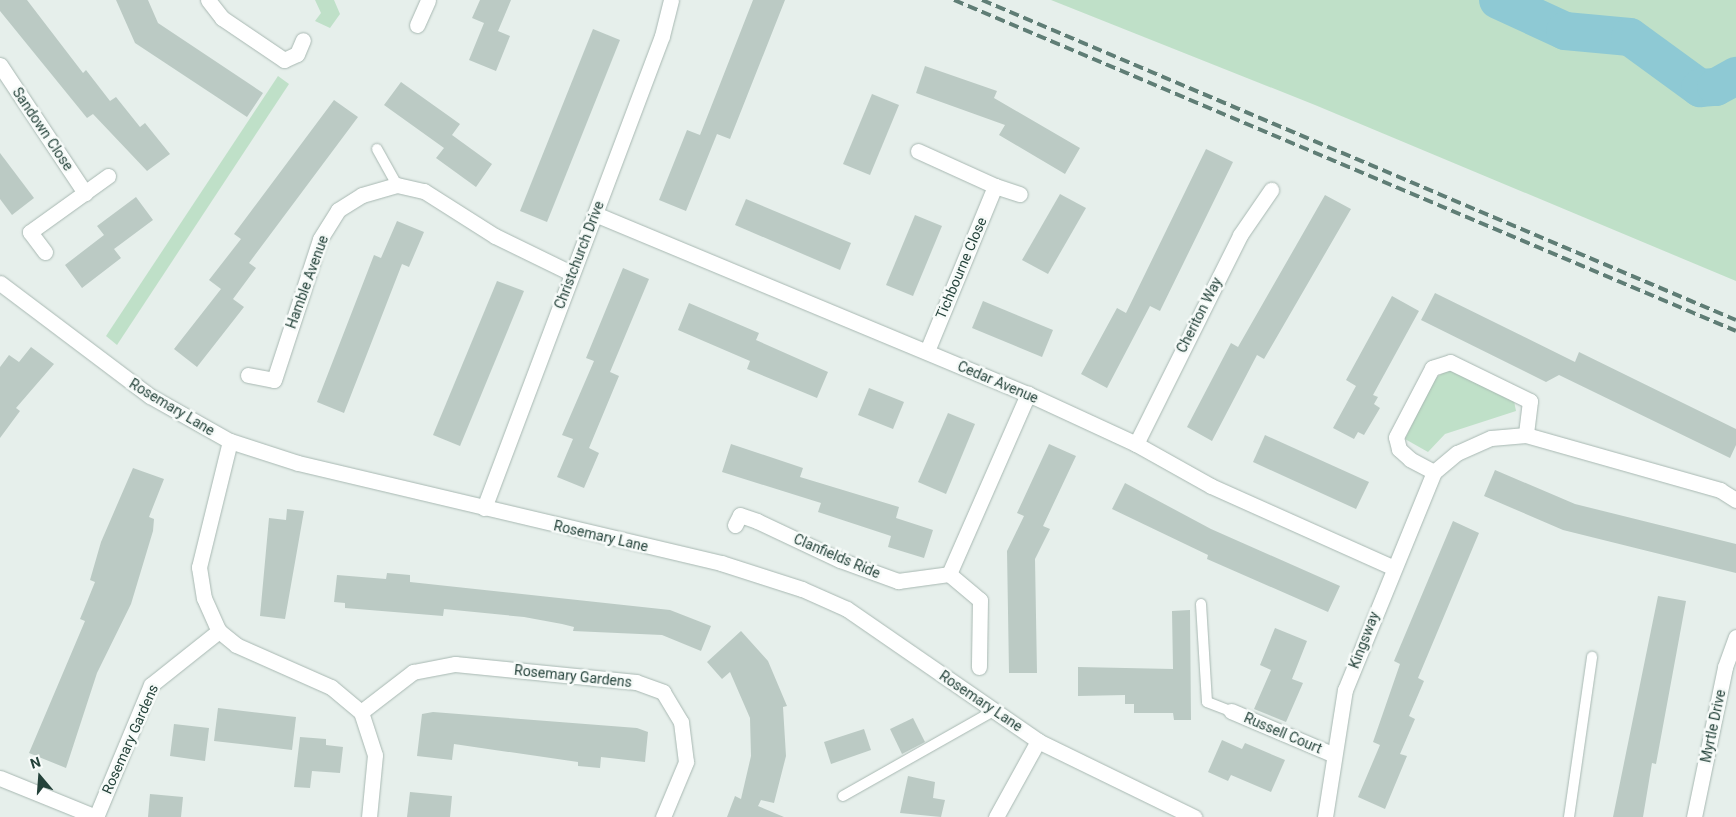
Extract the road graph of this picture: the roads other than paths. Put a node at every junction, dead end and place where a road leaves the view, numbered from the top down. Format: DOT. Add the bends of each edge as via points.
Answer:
graph roads {
  1 [pos="208,0"];
  2 [pos="428,0"];
  3 [pos="671,0"];
  4 [pos="417,25"];
  5 [pos="303,40"];
  6 [pos="0,65"];
  7 [pos="377,149"];
  8 [pos="918,151"];
  9 [pos="108,176"];
  10 [pos="397,185"];
  11 [pos="995,186"];
  12 [pos="1271,190"];
  13 [pos="85,193"];
  14 [pos="1020,194"];
  15 [pos="595,214"];
  16 [pos="45,252"];
  17 [pos="571,273"];
  18 [pos="2,288"];
  19 [pos="927,351"];
  20 [pos="248,375"];
  21 [pos="1028,394"];
  22 [pos="1526,435"];
  23 [pos="230,441"];
  24 [pos="1136,444"];
  25 [pos="1434,472"];
  26 [pos="1736,500"];
  27 [pos="484,508"];
  28 [pos="735,524"];
  29 [pos="1392,567"];
  30 [pos="949,574"];
  31 [pos="1201,604"];
  32 [pos="219,631"];
  33 [pos="1736,636"];
  34 [pos="1592,657"];
  35 [pos="979,667"];
  36 [pos="996,710"];
  37 [pos="1232,711"];
  38 [pos="361,712"];
  39 [pos="1038,741"];
  40 [pos="1334,755"];
  41 [pos="0,778"];
  42 [pos="843,796"];
  43 [pos="96,817"];
  44 [pos="368,817"];
  45 [pos="663,817"];
  46 [pos="996,817"];
  47 [pos="1194,817"];
  48 [pos="1325,817"];
  49 [pos="1569,817"];
  50 [pos="1694,817"];
  1 -- 5 [label="street" via="222,18 284,60 297,54"];
  2 -- 4 [label="street"];
  3 -- 15 [label="street, Christchurch Drive" via="662,36"];
  6 -- 13 [label="street, Sandown Close"];
  7 -- 10 [label="lane"];
  8 -- 11 [label="street"];
  9 -- 13 [label="street"];
  10 -- 17 [label="street, Hamble Avenue" via="424,191 495,236"];
  10 -- 20 [label="street, Hamble Avenue" via="362,195 338,210 320,239 274,380"];
  11 -- 14 [label="street"];
  11 -- 19 [label="street, Tichbourne Close"];
  12 -- 24 [label="street, Cheriton Way" via="1232,251"];
  13 -- 16 [label="street" via="30,232"];
  15 -- 17 [label="street, Christchurch Drive"];
  15 -- 19 [label="street, Cedar Avenue"];
  17 -- 27 [label="street, Christchurch Drive"];
  18 -- 23 [label="street, Rosemary Lane" via="150,396"];
  19 -- 21 [label="street, Cedar Avenue"];
  21 -- 24 [label="street, Cedar Avenue"];
  21 -- 30 [label="street"];
  22 -- 25 [label="street, Kingsway" via="1491,438 1457,453"];
  22 -- 25 [label="street" via="1530,401 1450,362 1432,368 1396,437 1399,449"];
  22 -- 26 [label="street, Kingsway" via="1720,490"];
  23 -- 27 [label="street, Rosemary Lane" via="298,463"];
  23 -- 32 [label="street" via="199,567 204,598"];
  24 -- 29 [label="street, Cedar Avenue" via="1211,486"];
  25 -- 29 [label="street, Kingsway"];
  27 -- 36 [label="street, Rosemary Lane" via="721,563 802,589 847,609"];
  28 -- 30 [label="street, Clanfields Ride" via="740,515 840,560 898,581"];
  29 -- 40 [label="street, Kingsway" via="1344,690"];
  30 -- 35 [label="street" via="980,600"];
  31 -- 37 [label="lane" via="1207,702"];
  32 -- 38 [label="street" via="236,645 331,687"];
  32 -- 43 [label="street, Rosemary Gardens" via="150,684"];
  33 -- 50 [label="street, Myrtle Drive" via="1725,667"];
  34 -- 49 [label="lane"];
  36 -- 39 [label="street, Rosemary Lane"];
  36 -- 42 [label="lane"];
  37 -- 40 [label="street, Russell Court"];
  38 -- 44 [label="street" via="375,755"];
  38 -- 45 [label="street, Rosemary Gardens" via="413,672 454,664 636,682 663,692 682,722 686,762"];
  39 -- 46 [label="street"];
  39 -- 47 [label="street, Rosemary Lane"];
  40 -- 48 [label="street, Kingsway"];
  41 -- 43 [label="street, Rosemary Gardens"];
}
